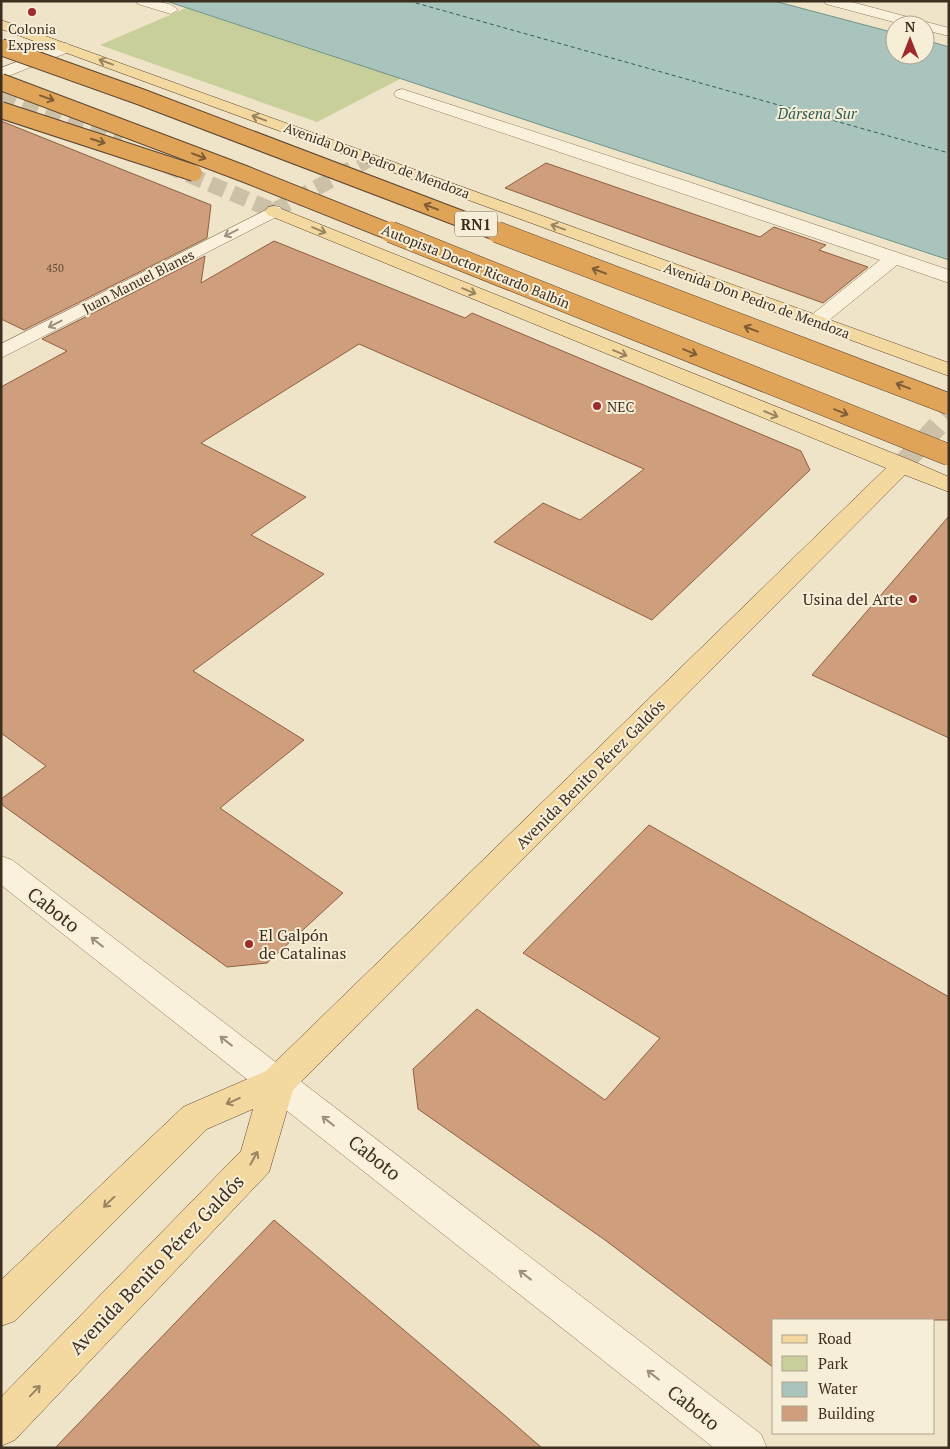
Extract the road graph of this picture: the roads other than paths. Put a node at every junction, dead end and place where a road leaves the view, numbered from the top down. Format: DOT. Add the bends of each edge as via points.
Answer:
graph roads {
  1 [pos="143,1"];
  2 [pos="831,1"];
  3 [pos="172,10"];
  4 [pos="885,15"];
  5 [pos="1,24"];
  6 [pos="935,28"];
  7 [pos="949,32"];
  8 [pos="1,47"];
  9 [pos="66,48"];
  10 [pos="1,74"];
  11 [pos="1,82"];
  12 [pos="402,94"];
  13 [pos="1,110"];
  14 [pos="274,211"];
  15 [pos="449,256"];
  16 [pos="894,258"];
  17 [pos="949,277"];
  18 [pos="816,321"];
  19 [pos="1,352"];
  20 [pos="949,370"];
  21 [pos="949,404"];
  22 [pos="949,455"];
  23 [pos="902,465"];
  24 [pos="949,485"];
  25 [pos="1,868"];
  26 [pos="278,1082"];
  27 [pos="1,1307"];
  28 [pos="1,1426"];
  29 [pos="747,1448"];
  1 -- 3 [label="street"];
  2 -- 4 [label="street"];
  5 -- 9 [label="main road, Avenida Don Pedro de Mendoza"];
  6 -- 7 [label="street"];
  21 -- 8 [label="highway, RN1, one-way, bridge" via="141,97"];
  9 -- 10 [label="street"];
  18 -- 9 [label="main road, Avenida Don Pedro de Mendoza, one-way"];
  11 -- 15 [label="highway, Autopista Doctor Ricardo Balbín / RN1, one-way, bridge" via="245,174"];
  12 -- 16 [label="street"];
  13 -- 15 [label="highway, one-way, bridge"];
  14 -- 19 [label="street, Juan Manuel Blanes, one-way"];
  14 -- 23 [label="main road, one-way"];
  15 -- 22 [label="highway, Autopista Doctor Ricardo Balbín / RN1, one-way, bridge"];
  16 -- 17 [label="street"];
  16 -- 18 [label="street"];
  18 -- 20 [label="main road, Avenida Don Pedro de Mendoza"];
  23 -- 24 [label="main road"];
  23 -- 26 [label="main road, Avenida Benito Pérez Galdós"];
  26 -- 25 [label="street, Caboto, one-way"];
  26 -- 27 [label="main road, Avenida Benito Pérez Galdós, one-way" via="195,1118"];
  28 -- 26 [label="main road, Avenida Benito Pérez Galdós, one-way" via="256,1160"];
  29 -- 26 [label="street, Caboto, one-way"];
}
